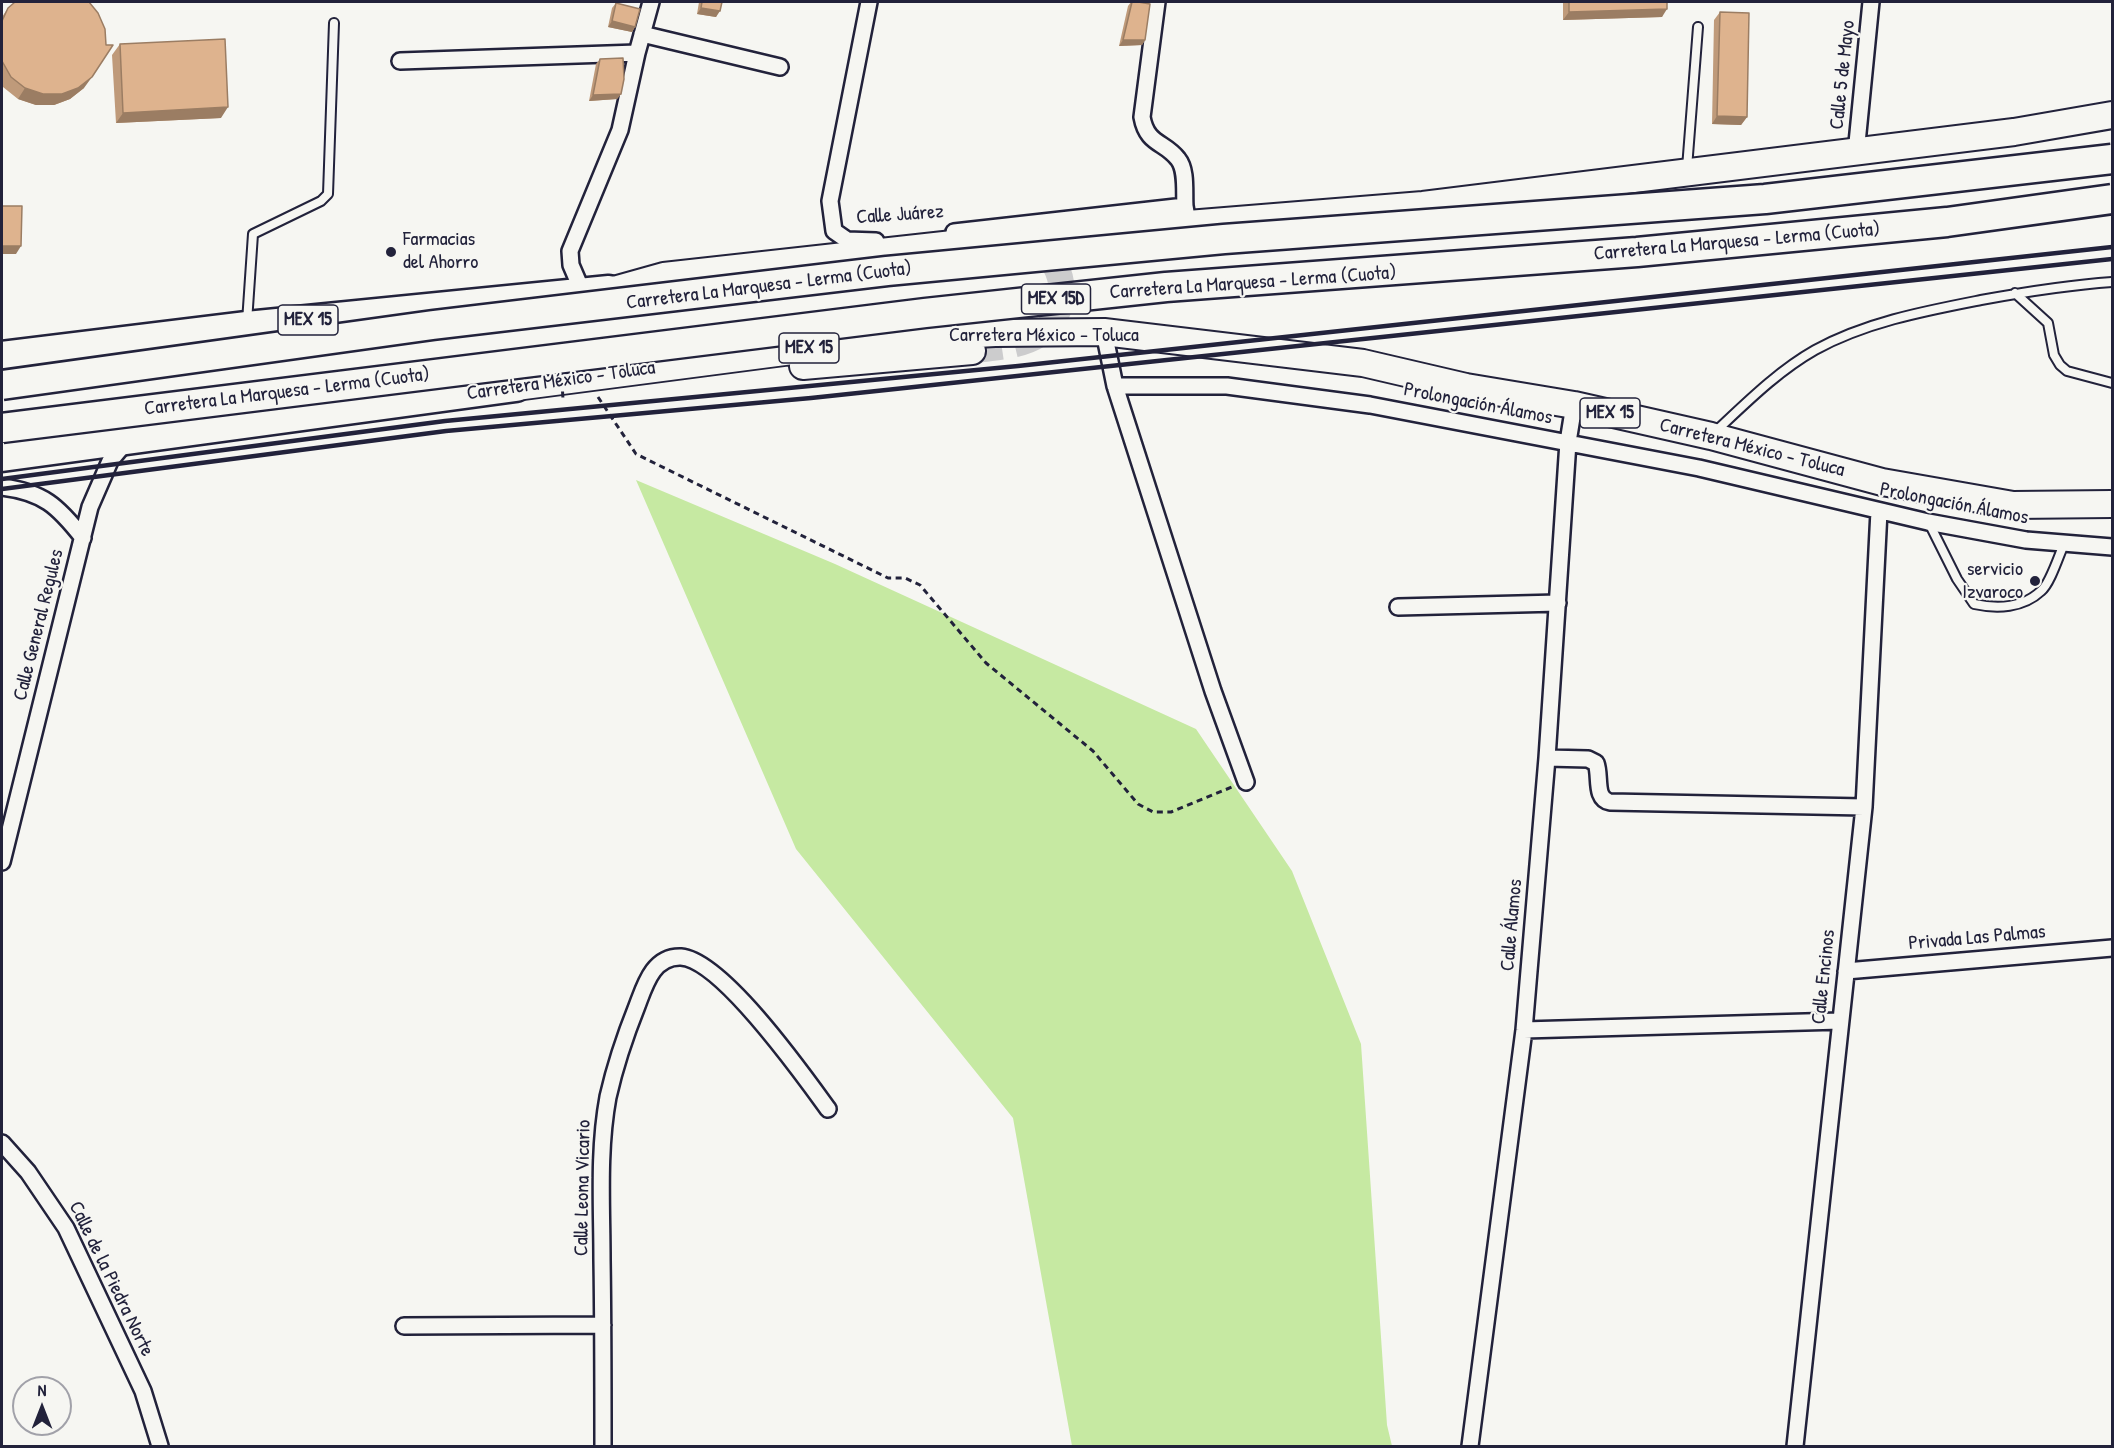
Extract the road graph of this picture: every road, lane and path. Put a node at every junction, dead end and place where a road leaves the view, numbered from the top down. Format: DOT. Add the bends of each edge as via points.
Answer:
graph roads {
  1 [pos="651,2"];
  2 [pos="869,2"];
  3 [pos="1157,2"];
  4 [pos="1871,2"];
  5 [pos="334,23"];
  6 [pos="1698,27"];
  7 [pos="642,34"];
  8 [pos="637,53"];
  9 [pos="400,61"];
  10 [pos="780,68"];
  11 [pos="2112,115"];
  12 [pos="1856,153"];
  13 [pos="2112,159"];
  14 [pos="1687,172"];
  15 [pos="2112,199"];
  16 [pos="1187,215"];
  17 [pos="971,242"];
  18 [pos="2112,282"];
  19 [pos="615,290"];
  20 [pos="583,293"];
  21 [pos="2015,293"];
  22 [pos="247,326"];
  23 [pos="1104,332"];
  24 [pos="976,350"];
  25 [pos="2,356"];
  26 [pos="2112,383"];
  27 [pos="2,385"];
  28 [pos="1115,386"];
  29 [pos="516,387"];
  30 [pos="587,398"];
  31 [pos="1574,405"];
  32 [pos="2,428"];
  33 [pos="1711,436"];
  34 [pos="129,439"];
  35 [pos="1568,442"];
  36 [pos="2,457"];
  37 [pos="2,487"];
  38 [pos="2112,504"];
  39 [pos="1879,511"];
  40 [pos="1928,522"];
  41 [pos="83,538"];
  42 [pos="2064,544"];
  43 [pos="2112,547"];
  44 [pos="1558,603"];
  45 [pos="1398,606"];
  46 [pos="1546,758"];
  47 [pos="1246,782"];
  48 [pos="1864,807"];
  49 [pos="2,862"];
  50 [pos="2112,948"];
  51 [pos="1846,971"];
  52 [pos="1840,1021"];
  53 [pos="1524,1030"];
  54 [pos="828,1108"];
  55 [pos="2,1143"];
  56 [pos="603,1325"];
  57 [pos="404,1326"];
  58 [pos="160,1446"];
  59 [pos="603,1446"];
  60 [pos="1470,1446"];
  61 [pos="1795,1446"];
  1 -- 7 [label="street"];
  2 -- 16 [label="street, Calle Juárez" via="830,201 831,223 837,234 847,240 868,242"];
  3 -- 16 [label="street" via="1142,117 1148,135 1179,160 1183,168"];
  4 -- 12 [label="street, Calle 5 de Mayo"];
  5 -- 22 [label="lane" via="328,194 253,234"];
  6 -- 14 [label="lane"];
  7 -- 8 [label="street"];
  7 -- 10 [label="street"];
  8 -- 9 [label="street"];
  8 -- 20 [label="street" via="620,130 570,251 571,265"];
  11 -- 12 [label="main road, MEX 15"];
  12 -- 14 [label="main road, MEX 15"];
  13 -- 27 [label="highway, Carretera La Marquesa - Lerma (Cuota) / MEX 15D, bridge" via="1765,199 1224,239 887,271 433,325"];
  14 -- 16 [label="main road, MEX 15" via="1424,205"];
  15 -- 32 [label="highway, Carretera La Marquesa - Lerma (Cuota) / MEX 15D, bridge" via="1947,222 1661,250 1166,287 925,313"];
  16 -- 19 [label="main road, MEX 15"];
  17 -- 19 [label="main road" via="664,276"];
  18 -- 21 [label="lane"];
  19 -- 20 [label="highway, MEX 15"];
  20 -- 22 [label="highway, MEX 15"];
  21 -- 26 [label="lane" via="2048,323 2054,355 2060,365 2067,371"];
  21 -- 33 [label="lane" via="1913,313 1816,349 1753,395"];
  22 -- 25 [label="highway, MEX 15"];
  23 -- 28 [label="street"];
  23 -- 29 [label="main road, Carretera México - Toluca / MEX 15" via="884,339"];
  23 -- 31 [label="main road, Carretera México - Toluca / MEX 15" via="1363,363 1466,387"];
  24 -- 29 [label="main road" via="660,383"];
  28 -- 35 [label="street, Prolongación Álamos" via="1227,386 1370,405"];
  28 -- 47 [label="street"];
  29 -- 34 [label="highway, Carretera México - Toluca / MEX 15"];
  30 -- 47 [label="path" via="599,397 636,454 888,578 905,578 920,585 986,663 1093,751 1138,804 1153,812 1171,812"];
  31 -- 33 [label="main road, Carretera México - Toluca / MEX 15"];
  31 -- 35 [label="street, Calle Álamos"];
  33 -- 38 [label="main road, Carretera México - Toluca / MEX 15" via="1882,482 2013,505"];
  34 -- 36 [label="highway, Carretera México - Toluca / MEX 15"];
  34 -- 41 [label="street, Calle General Regules" via="98,483"];
  35 -- 39 [label="street, Prolongación Álamos"];
  35 -- 44 [label="street, Calle Álamos"];
  37 -- 41 [label="street, Calle General Regules" via="20,489 54,503"];
  39 -- 40 [label="street, Prolongación Álamos"];
  39 -- 48 [label="street, Calle Encinos"];
  40 -- 42 [label="street, Prolongación Álamos"];
  40 -- 42 [label="lane" via="1974,604 1994,608 2022,603 2043,590"];
  41 -- 49 [label="street, Calle General Regules"];
  42 -- 43 [label="street, Prolongación Álamos"];
  44 -- 45 [label="street"];
  44 -- 46 [label="street, Calle Álamos"];
  46 -- 48 [label="street" via="1588,759 1596,763 1600,796 1610,802"];
  46 -- 53 [label="street, Calle Álamos"];
  48 -- 51 [label="street, Calle Encinos"];
  50 -- 51 [label="street, Privada Las Palmas"];
  51 -- 52 [label="street, Calle Encinos"];
  52 -- 53 [label="street"];
  52 -- 61 [label="street, Calle Encinos"];
  53 -- 60 [label="street, Calle Álamos"];
  54 -- 56 [label="street, Calle Leona Vicario" via="782,1045 723,983 690,959 661,961 643,990 618,1056 608,1099 601,1175"];
  55 -- 58 [label="street, Calle de la Piedra Norte" via="28,1172 66,1228 143,1391"];
  56 -- 57 [label="street"];
  56 -- 59 [label="street, Calle Leona Vicario"];
}
